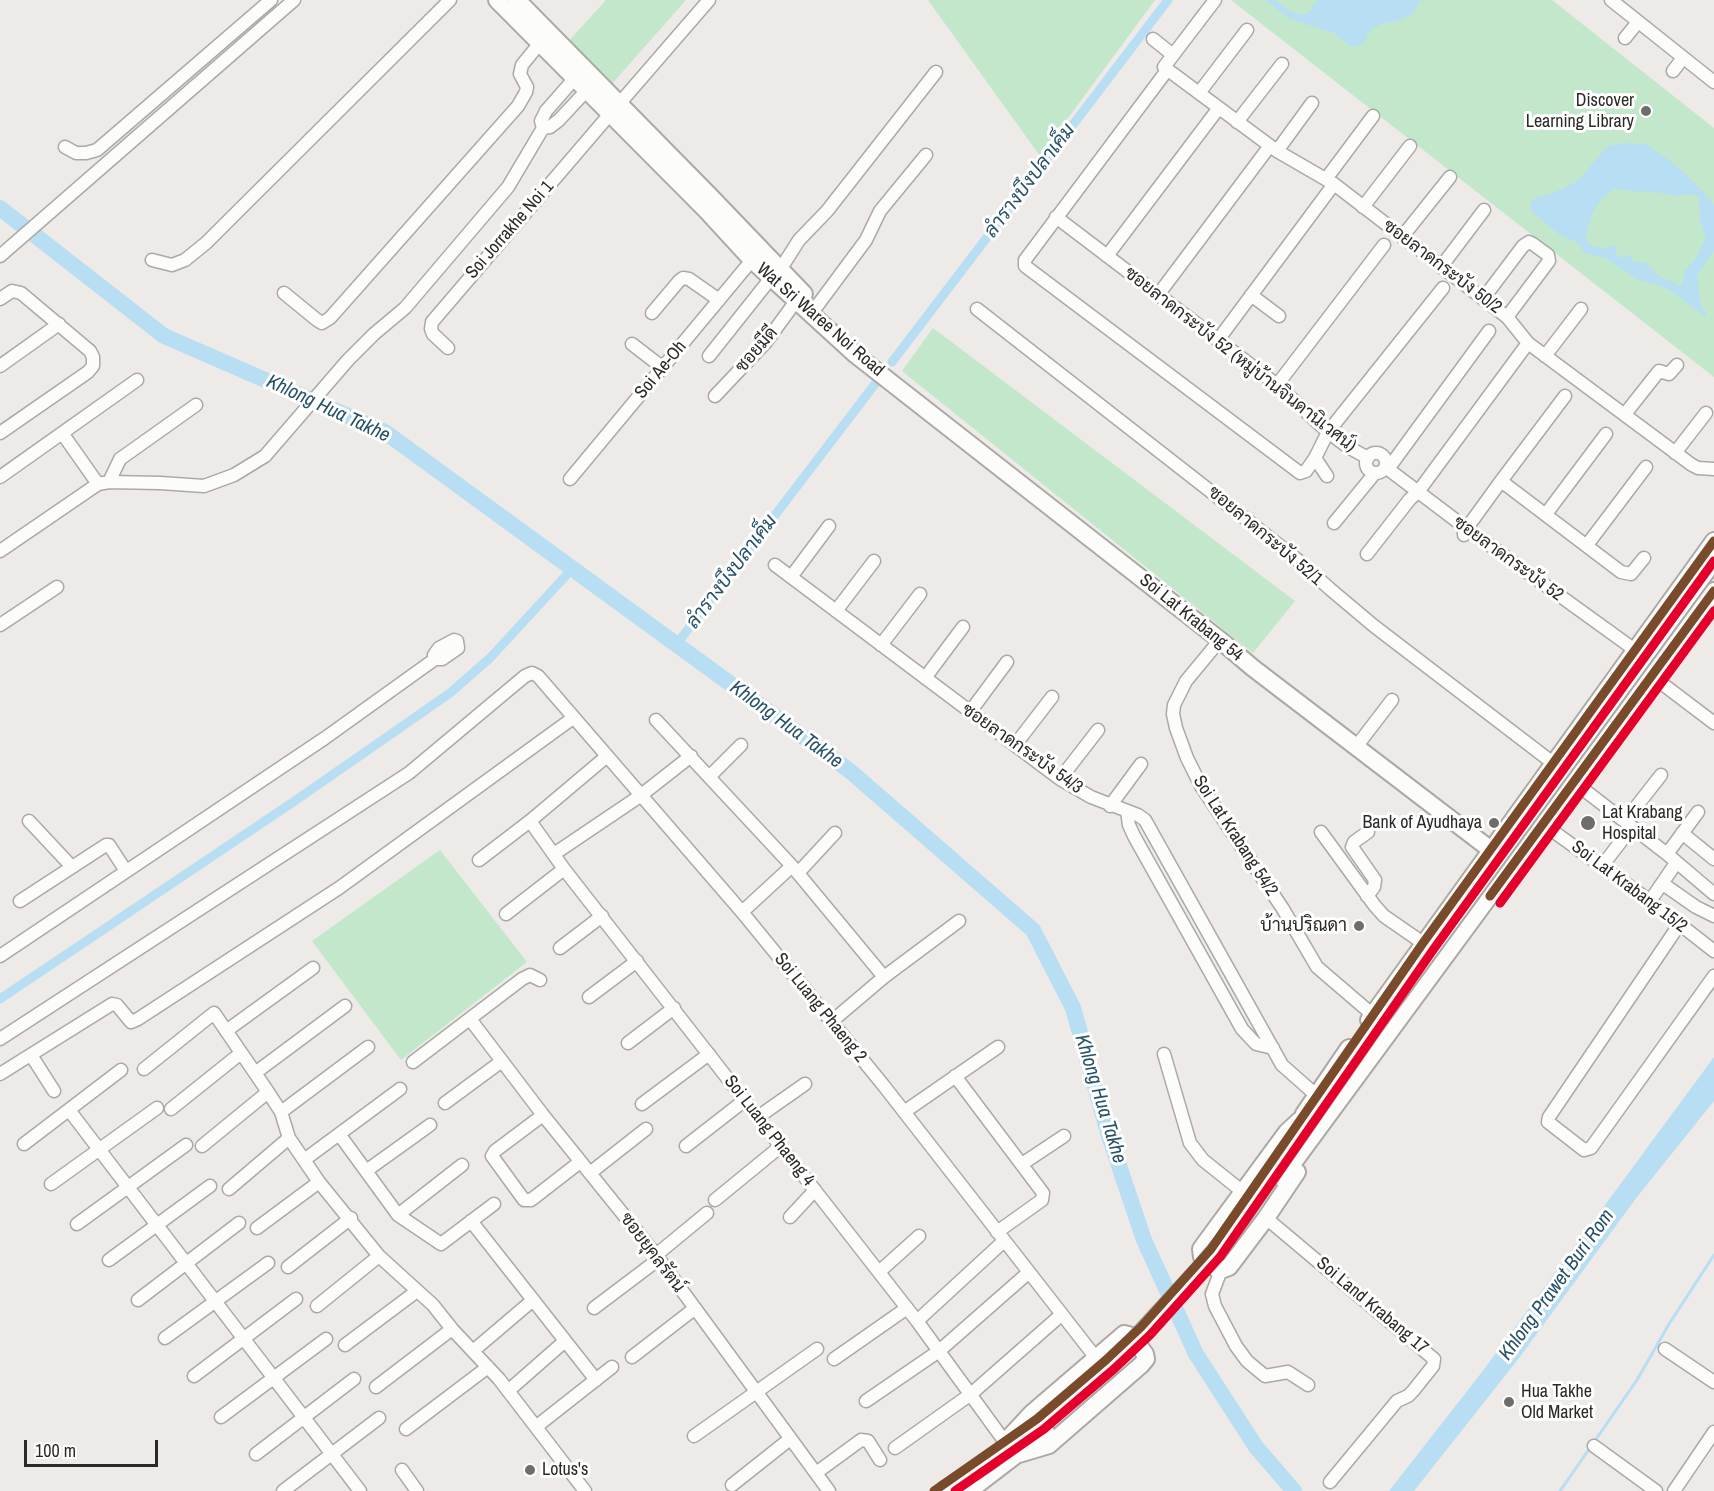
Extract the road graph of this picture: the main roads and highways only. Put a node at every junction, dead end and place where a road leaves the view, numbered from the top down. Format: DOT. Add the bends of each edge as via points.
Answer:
graph roads {
  1 [pos="497,0"];
  2 [pos="517,0"];
  3 [pos="614,109"];
  4 [pos="775,274"];
  5 [pos="894,383"];
  6 [pos="1714,541"];
  7 [pos="1714,561"];
  8 [pos="1714,579"];
  9 [pos="1714,591"];
  10 [pos="1490,850"];
  11 [pos="1512,866"];
  12 [pos="1300,1120"];
  13 [pos="1315,1133"];
  14 [pos="1275,1174"];
  15 [pos="1041,1425"];
  16 [pos="1006,1442"];
  17 [pos="1020,1454"];
  18 [pos="934,1491"];
  19 [pos="943,1491"];
  20 [pos="957,1491"];
  21 [pos="969,1491"];
  1 -- 3 [label="main road, Wat Sri Waree Noi Road" via="587,90"];
  2 -- 3 [label="main road, Wat Sri Waree Noi Road"];
  3 -- 4 [label="main road, Wat Sri Waree Noi Road" via="728,213"];
  3 -- 4 [label="main road, Wat Sri Waree Noi Road" via="752,260"];
  4 -- 5 [label="main road, Wat Sri Waree Noi Road" via="817,306"];
  4 -- 5 [label="main road, Wat Sri Waree Noi Road" via="796,302"];
  5 -- 10 [label="main road, Soi Lat Krabang 54"];
  6 -- 10 [label="main road"];
  7 -- 19 [label="main road, bridge" via="1376,1025 1229,1235 1097,1376 1034,1428"];
  8 -- 20 [label="main road, bridge" via="1224,1250 1132,1350 1042,1428"];
  9 -- 11 [label="main road"];
  10 -- 11 [label="main road, Soi Lat Krabang 54"];
  10 -- 12 [label="main road"];
  11 -- 13 [label="main road"];
  12 -- 13 [label="main road" via="1287,1132 1202,1249 1202,1257 1217,1269 1229,1266 1307,1159"];
  12 -- 14 [label="main road"];
  13 -- 14 [label="main road"];
  14 -- 15 [label="main road" via="1223,1259 1152,1338"];
  15 -- 16 [label="main road"];
  15 -- 17 [label="main road"];
  16 -- 17 [label="main road" via="1032,1413 1124,1334 1132,1336 1146,1359 1049,1445"];
  16 -- 18 [label="main road"];
  17 -- 21 [label="main road"];
}
